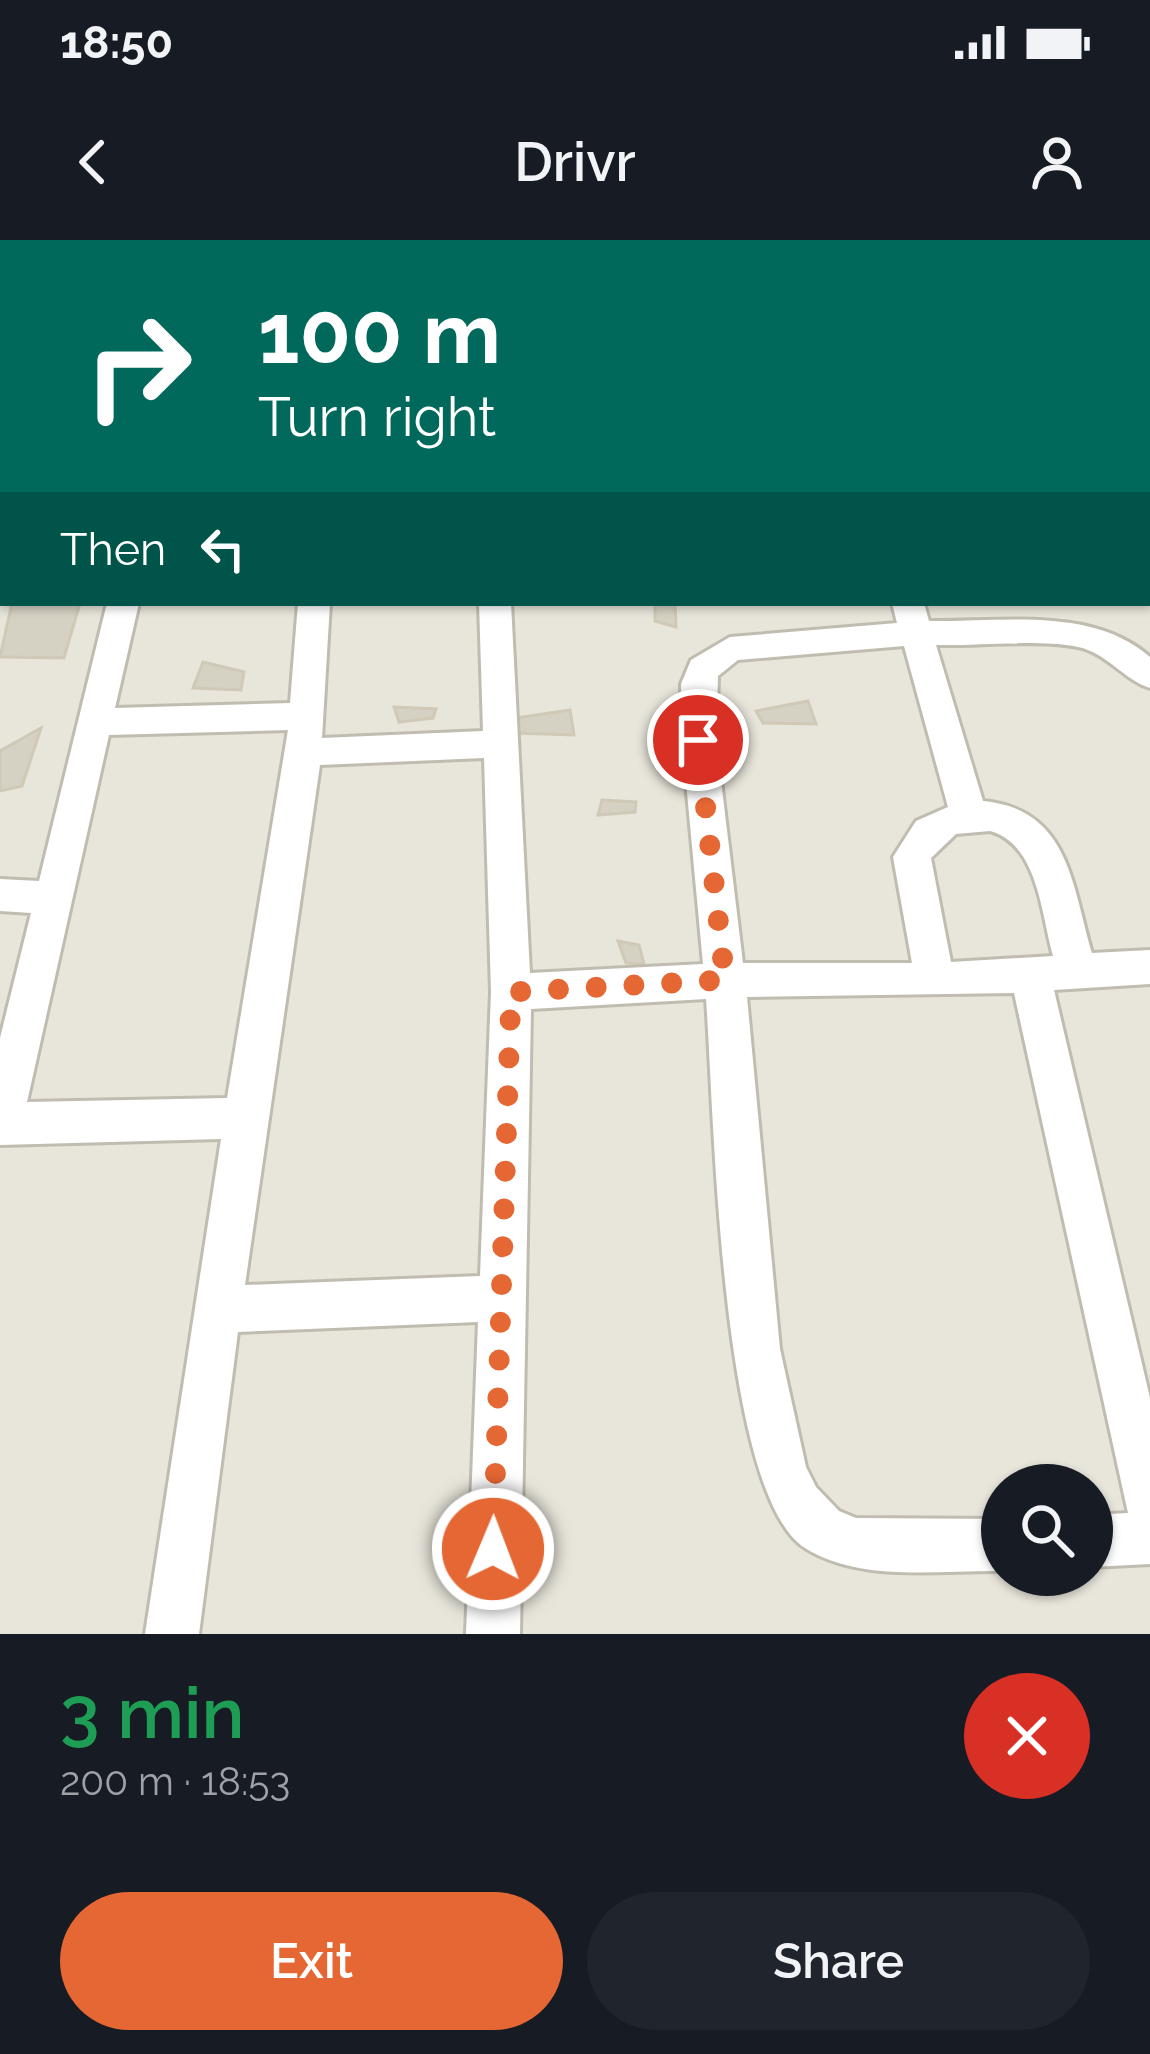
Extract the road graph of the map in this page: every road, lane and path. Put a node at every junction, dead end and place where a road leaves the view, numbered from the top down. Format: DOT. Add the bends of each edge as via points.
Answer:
graph roads {
  1 [pos="122,606"];
  2 [pos="314,606"];
  3 [pos="495,606"];
  4 [pos="913,618"];
  5 [pos="1150,676"];
  6 [pos="98,722"];
  7 [pos="304,734"];
  8 [pos="502,744"];
  9 [pos="968,814"];
  10 [pos="0,896"];
  11 [pos="53,898"];
  12 [pos="1150,968"];
  13 [pos="1077,970"];
  14 [pos="1030,974"];
  15 [pos="725,980"];
  16 [pos="935,980"];
  17 [pos="511,992"];
  18 [pos="245,1118"];
  19 [pos="0,1124"];
  20 [pos="501,1298"];
  21 [pos="218,1309"];
  22 [pos="1150,1505"];
  23 [pos="1150,1538"];
  24 [pos="1113,1540"];
  25 [pos="981,1545"];
  26 [pos="172,1634"];
  27 [pos="493,1634"];
  1 -- 6 [label="street"];
  2 -- 7 [label="street"];
  3 -- 8 [label="street"];
  4 -- 5 [label="street" via="1083,635"];
  4 -- 9 [label="street"];
  4 -- 15 [label="street" via="730,649 704,669 698,740"];
  6 -- 7 [label="street"];
  6 -- 11 [label="street"];
  7 -- 8 [label="street"];
  7 -- 18 [label="street"];
  8 -- 17 [label="street"];
  9 -- 13 [label="street" via="1031,831"];
  9 -- 16 [label="street" via="927,833 912,857"];
  10 -- 11 [label="street"];
  11 -- 19 [label="street"];
  12 -- 13 [label="street"];
  13 -- 14 [label="street"];
  14 -- 16 [label="street"];
  14 -- 22 [label="street"];
  15 -- 16 [label="street"];
  15 -- 17 [label="street"];
  15 -- 25 [label="street" via="756,1349 782,1472 821,1529 856,1544"];
  17 -- 20 [label="street"];
  18 -- 19 [label="street"];
  18 -- 21 [label="street"];
  20 -- 21 [label="street"];
  20 -- 27 [label="street"];
  21 -- 26 [label="street"];
  23 -- 24 [label="street"];
}
